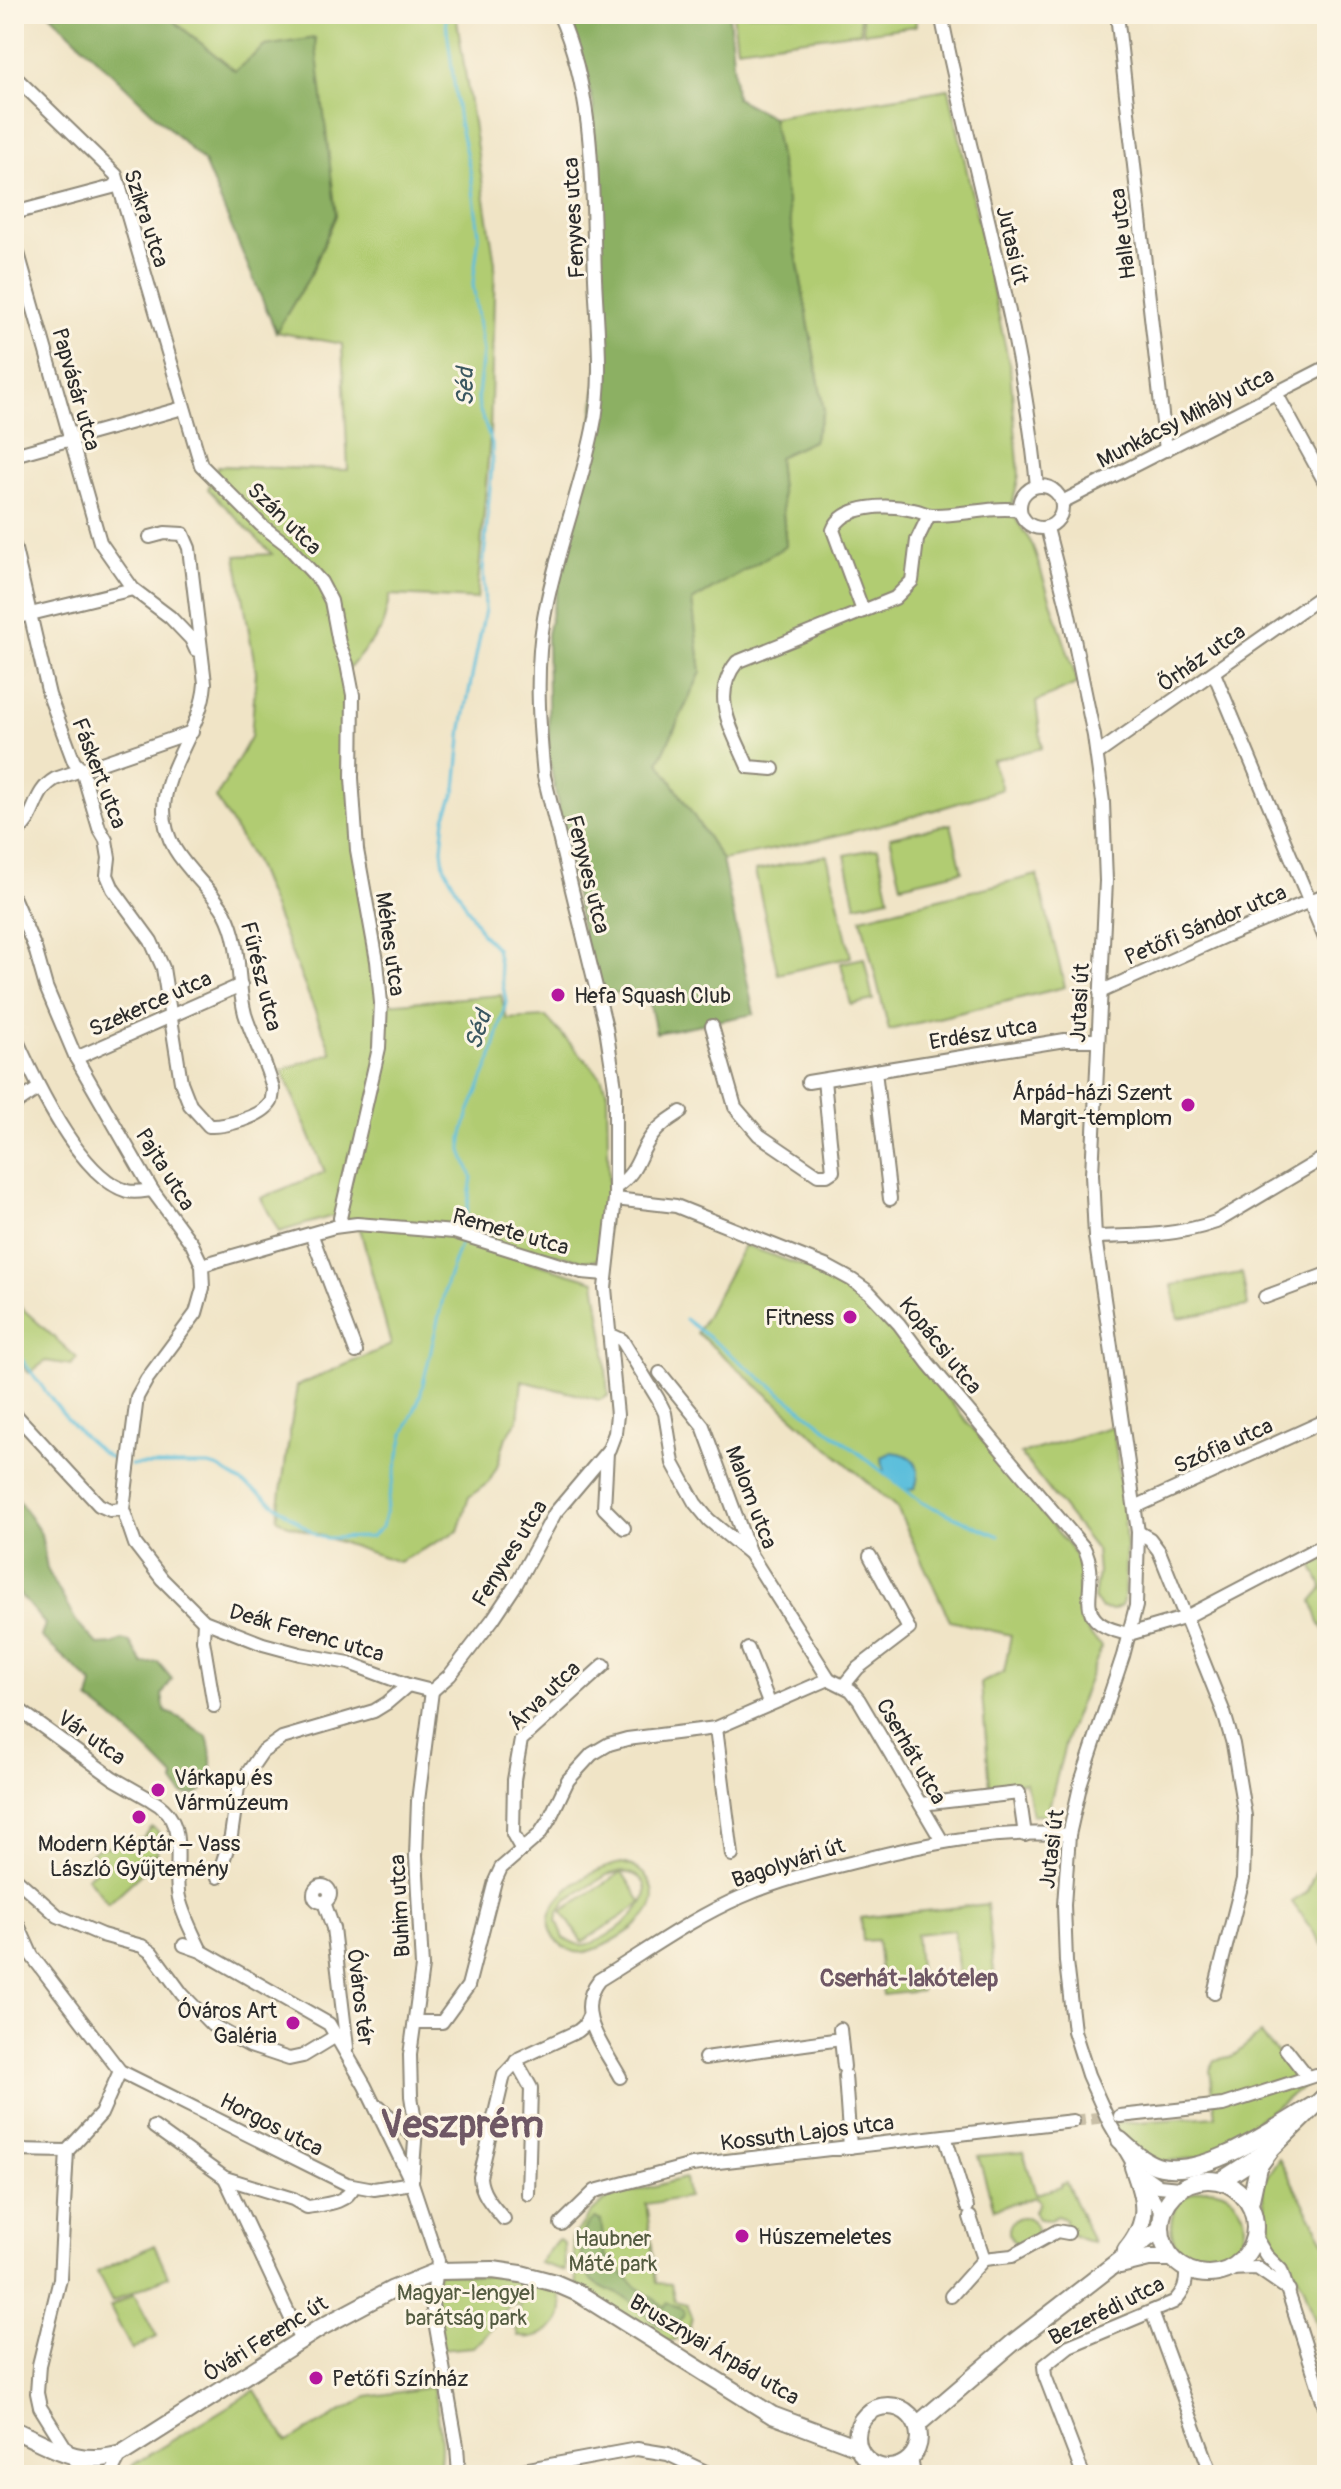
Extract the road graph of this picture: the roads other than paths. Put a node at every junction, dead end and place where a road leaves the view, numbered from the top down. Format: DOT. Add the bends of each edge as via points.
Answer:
graph roads {
  1 [pos="559,14"];
  2 [pos="941,14"];
  3 [pos="1117,14"];
  4 [pos="14,76"];
  5 [pos="120,185"];
  6 [pos="14,213"];
  7 [pos="14,239"];
  8 [pos="1327,367"];
  9 [pos="1276,393"];
  10 [pos="183,408"];
  11 [pos="70,439"];
  12 [pos="1166,450"];
  13 [pos="14,455"];
  14 [pos="1037,486"];
  15 [pos="1327,486"];
  16 [pos="1062,502"];
  17 [pos="1020,510"];
  18 [pos="929,515"];
  19 [pos="1047,528"];
  20 [pos="150,537"];
  21 [pos="14,545"];
  22 [pos="104,548"];
  23 [pos="133,589"];
  24 [pos="1327,592"];
  25 [pos="863,611"];
  26 [pos="30,615"];
  27 [pos="14,618"];
  28 [pos="200,660"];
  29 [pos="347,664"];
  30 [pos="1214,673"];
  31 [pos="192,732"];
  32 [pos="1097,754"];
  33 [pos="773,769"];
  34 [pos="82,770"];
  35 [pos="14,833"];
  36 [pos="1327,894"];
  37 [pos="14,899"];
  38 [pos="1311,901"];
  39 [pos="1327,943"];
  40 [pos="241,985"];
  41 [pos="1100,992"];
  42 [pos="169,1017"];
  43 [pos="712,1026"];
  44 [pos="14,1034"];
  45 [pos="1097,1040"];
  46 [pos="76,1058"];
  47 [pos="875,1071"];
  48 [pos="824,1080"];
  49 [pos="808,1082"];
  50 [pos="39,1088"];
  51 [pos="14,1105"];
  52 [pos="681,1112"];
  53 [pos="220,1127"];
  54 [pos="1327,1156"];
  55 [pos="152,1190"];
  56 [pos="615,1193"];
  57 [pos="890,1199"];
  58 [pos="343,1225"];
  59 [pos="312,1236"];
  60 [pos="1095,1237"];
  61 [pos="202,1265"];
  62 [pos="605,1274"];
  63 [pos="1327,1274"];
  64 [pos="1265,1297"];
  65 [pos="609,1334"];
  66 [pos="356,1352"];
  67 [pos="660,1373"];
  68 [pos="14,1413"];
  69 [pos="1327,1420"];
  70 [pos="607,1452"];
  71 [pos="1135,1507"];
  72 [pos="123,1509"];
  73 [pos="624,1528"];
  74 [pos="1138,1532"];
  75 [pos="1327,1543"];
  76 [pos="750,1554"];
  77 [pos="870,1556"];
  78 [pos="1184,1618"];
  79 [pos="204,1621"];
  80 [pos="1129,1634"];
  81 [pos="748,1649"];
  82 [pos="604,1665"];
  83 [pos="829,1679"];
  84 [pos="408,1685"];
  85 [pos="844,1685"];
  86 [pos="432,1691"];
  87 [pos="769,1703"];
  88 [pos="14,1706"];
  89 [pos="214,1706"];
  90 [pos="716,1728"];
  91 [pos="921,1804"];
  92 [pos="1025,1835"];
  93 [pos="1069,1835"];
  94 [pos="942,1841"];
  95 [pos="519,1853"];
  96 [pos="732,1855"];
  97 [pos="14,1877"];
  98 [pos="218,1877"];
  99 [pos="178,1879"];
  100 [pos="324,1902"];
  101 [pos="14,1916"];
  102 [pos="1214,1993"];
  103 [pos="588,2018"];
  104 [pos="415,2022"];
  105 [pos="336,2036"];
  106 [pos="1286,2049"];
  107 [pos="349,2058"];
  108 [pos="705,2058"];
  109 [pos="516,2061"];
  110 [pos="120,2071"];
  111 [pos="620,2077"];
  112 [pos="1308,2077"];
  113 [pos="1327,2077"];
  114 [pos="365,2086"];
  115 [pos="1320,2100"];
  116 [pos="1120,2116"];
  117 [pos="1073,2121"];
  118 [pos="154,2127"];
  119 [pos="403,2130"];
  120 [pos="945,2136"];
  121 [pos="415,2139"];
  122 [pos="1120,2140"];
  123 [pos="392,2143"];
  124 [pos="850,2147"];
  125 [pos="1272,2148"];
  126 [pos="14,2150"];
  127 [pos="67,2151"];
  128 [pos="1133,2167"];
  129 [pos="225,2178"];
  130 [pos="1222,2180"];
  131 [pos="412,2183"];
  132 [pos="354,2186"];
  133 [pos="1179,2188"];
  134 [pos="528,2194"];
  135 [pos="1250,2204"];
  136 [pos="504,2219"];
  137 [pos="1161,2220"];
  138 [pos="561,2224"];
  139 [pos="1068,2233"];
  140 [pos="1255,2237"];
  141 [pos="1172,2258"];
  142 [pos="984,2259"];
  143 [pos="1111,2267"];
  144 [pos="1186,2269"];
  145 [pos="1228,2269"];
  146 [pos="438,2271"];
  147 [pos="1289,2290"];
  148 [pos="951,2296"];
  149 [pos="1152,2312"];
  150 [pos="301,2340"];
  151 [pos="1321,2372"];
  152 [pos="1327,2413"];
  153 [pos="913,2420"];
  154 [pos="857,2428"];
  155 [pos="14,2430"];
  156 [pos="825,2433"];
  157 [pos="858,2447"];
  158 [pos="121,2454"];
  159 [pos="70,2455"];
  160 [pos="913,2467"];
  161 [pos="888,2472"];
  162 [pos="91,2475"];
  163 [pos="110,2475"];
  164 [pos="459,2475"];
  165 [pos="496,2475"];
  166 [pos="712,2475"];
  167 [pos="1083,2475"];
  168 [pos="1212,2475"];
  1 -- 56 [label="street, Fenyves utca" via="586,97 598,381 594,427 544,618 541,742 544,776 610,1052"];
  2 -- 14 [label="street, Jutasi út" via="998,263"];
  3 -- 12 [label="street, Halle utca"];
  4 -- 5 [label="street, Szikra utca" via="108,166"];
  5 -- 6 [label="street"];
  5 -- 10 [label="street, Szikra utca"];
  7 -- 11 [label="street, Papvásár utca"];
  8 -- 9 [label="street, Munkácsy Mihály utca"];
  9 -- 12 [label="street, Munkácsy Mihály utca"];
  9 -- 15 [label="street"];
  10 -- 11 [label="street"];
  10 -- 29 [label="street, Szán utca" via="201,465 321,582"];
  11 -- 13 [label="street"];
  11 -- 22 [label="street, Papvásár utca"];
  12 -- 16 [label="street, Munkácsy Mihály utca"];
  14 -- 16 [label="street" via="1050,487"];
  14 -- 17 [label="street" via="1024,495"];
  16 -- 19 [label="street" via="1058,521"];
  17 -- 18 [label="street"];
  17 -- 19 [label="street" via="1030,526"];
  18 -- 25 [label="street" via="917,540 912,581 895,598"];
  18 -- 25 [label="street" via="870,508 837,521 833,530"];
  19 -- 32 [label="street, Jutasi út"];
  20 -- 28 [label="street, Fűrész utca" via="183,534 189,548"];
  21 -- 26 [label="street, Fáskert utca"];
  22 -- 23 [label="street, Fűrész utca"];
  23 -- 26 [label="street"];
  23 -- 28 [label="street, Fűrész utca" via="191,639"];
  24 -- 30 [label="street, Őrház utca"];
  25 -- 33 [label="street" via="756,653 737,662 728,674 724,707 748,767"];
  26 -- 27 [label="street"];
  26 -- 34 [label="street, Fáskert utca" via="49,695 74,762"];
  28 -- 31 [label="street, Fűrész utca" via="204,700"];
  29 -- 58 [label="street, Méhes utca" via="353,695 357,850 381,1003 379,1048 340,1218"];
  30 -- 32 [label="street, Őrház utca"];
  30 -- 38 [label="street"];
  31 -- 34 [label="street"];
  31 -- 40 [label="street, Fűrész utca" via="167,790 165,825 176,854 225,914"];
  32 -- 41 [label="street, Jutasi út" via="1106,856"];
  34 -- 35 [label="street" via="43,785 23,828"];
  34 -- 42 [label="street, Fáskert utca" via="106,840 107,875 158,955"];
  36 -- 38 [label="street, Petőfi Sándor utca"];
  37 -- 46 [label="street, Pajta utca"];
  38 -- 39 [label="street"];
  38 -- 41 [label="street, Petőfi Sándor utca"];
  40 -- 42 [label="street, Szekerce utca"];
  40 -- 53 [label="street, Fűrész utca" via="246,1015 273,1089 263,1110"];
  41 -- 45 [label="street, Jutasi út"];
  42 -- 46 [label="street, Szekerce utca"];
  42 -- 53 [label="street, Fáskert utca" via="190,1105 209,1126"];
  43 -- 48 [label="street" via="735,1107 759,1135 818,1175 833,1171"];
  44 -- 50 [label="street"];
  45 -- 47 [label="street, Erdész utca" via="1065,1040"];
  45 -- 60 [label="street, Jutasi út"];
  46 -- 55 [label="street, Pajta utca"];
  47 -- 48 [label="street, Erdész utca"];
  47 -- 57 [label="street"];
  48 -- 49 [label="street, Erdész utca"];
  50 -- 51 [label="street"];
  50 -- 55 [label="street" via="57,1122 108,1182 129,1192"];
  52 -- 56 [label="street" via="654,1133"];
  54 -- 60 [label="street" via="1199,1228"];
  55 -- 61 [label="street, Pajta utca"];
  56 -- 62 [label="street, Fenyves utca"];
  56 -- 80 [label="street, Kopácsi utca" via="696,1213 828,1267 869,1292 1084,1548 1090,1559 1087,1601 1093,1619"];
  58 -- 59 [label="street, Remete utca"];
  58 -- 62 [label="street, Remete utca" via="454,1232 582,1272"];
  59 -- 61 [label="street, Remete utca"];
  59 -- 66 [label="street"];
  60 -- 71 [label="street, Jutasi út"];
  61 -- 72 [label="street, Deák Ferenc utca" via="196,1313 137,1397"];
  62 -- 65 [label="street, Fenyves utca"];
  63 -- 64 [label="street"];
  65 -- 70 [label="street, Fenyves utca" via="617,1415"];
  65 -- 76 [label="street" via="622,1340 658,1399 673,1463 695,1503"];
  67 -- 76 [label="street, Malom utca" via="703,1426"];
  68 -- 72 [label="street" via="99,1505"];
  69 -- 71 [label="street, Szófia utca"];
  70 -- 73 [label="street" via="604,1508"];
  70 -- 86 [label="street, Fenyves utca" via="555,1513 493,1619"];
  71 -- 74 [label="street, Jutasi út"];
  72 -- 79 [label="street, Deák Ferenc utca" via="135,1544"];
  74 -- 78 [label="street" via="1159,1551"];
  74 -- 80 [label="street, Jutasi út" via="1136,1606"];
  75 -- 78 [label="street"];
  76 -- 83 [label="street, Malom utca"];
  77 -- 85 [label="street" via="909,1629"];
  78 -- 80 [label="street"];
  78 -- 102 [label="street" via="1224,1713 1245,1816 1243,1879"];
  79 -- 84 [label="street, Deák Ferenc utca" via="263,1644 367,1668"];
  79 -- 89 [label="street"];
  80 -- 93 [label="street, Jutasi út"];
  81 -- 87 [label="street"];
  82 -- 95 [label="street, Árva utca" via="521,1740 513,1834"];
  83 -- 85 [label="street"];
  83 -- 87 [label="street"];
  84 -- 86 [label="street, Deák Ferenc utca"];
  84 -- 98 [label="street" via="374,1711 282,1738 262,1752 238,1787"];
  85 -- 91 [label="street, Cserhát utca" via="859,1700"];
  86 -- 104 [label="street, Buhim utca" via="418,1816 422,1967"];
  87 -- 90 [label="street"];
  88 -- 99 [label="street, Vár utca" via="165,1810 177,1830"];
  90 -- 95 [label="street" via="627,1739 592,1754 568,1780 539,1835"];
  90 -- 96 [label="street"];
  91 -- 92 [label="street" via="1019,1793"];
  91 -- 94 [label="street, Cserhát utca"];
  92 -- 93 [label="street, Bagolyvári út"];
  92 -- 94 [label="street, Bagolyvári út"];
  93 -- 122 [label="street, Jutasi út" via="1064,1905 1074,2031 1091,2083"];
  94 -- 103 [label="street, Bagolyvári út" via="792,1877 734,1900 599,1980 589,1995"];
  95 -- 104 [label="street" via="498,1874 468,1986 442,2022"];
  97 -- 105 [label="street" via="58,1916 152,1953 212,2025 250,2046 289,2059"];
  99 -- 105 [label="street, Óváros tér" via="191,1938 201,1951 318,2016"];
  100 -- 107 [label="street, Óváros tér" via="333,1928"];
  101 -- 110 [label="street" via="32,1956"];
  103 -- 109 [label="street" via="578,2031"];
  103 -- 111 [label="street"];
  104 -- 121 [label="street, Buhim utca" via="410,2071"];
  105 -- 107 [label="street, Óváros tér"];
  106 -- 112 [label="street"];
  107 -- 114 [label="street"];
  108 -- 124 [label="street" via="841,2034"];
  109 -- 134 [label="street" via="531,2088"];
  109 -- 136 [label="street" via="504,2075 480,2177"];
  110 -- 127 [label="street" via="101,2114"];
  110 -- 132 [label="street, Horgos utca"];
  112 -- 113 [label="street"];
  112 -- 116 [label="street" via="1223,2105"];
  114 -- 119 [label="street"];
  114 -- 123 [label="street"];
  115 -- 122 [label="main road" via="1215,2161 1190,2168 1161,2167"];
  115 -- 125 [label="main road"];
  117 -- 120 [label="street, Kossuth Lajos utca"];
  118 -- 129 [label="street"];
  119 -- 121 [label="street"];
  119 -- 123 [label="street"];
  120 -- 124 [label="street, Kossuth Lajos utca"];
  120 -- 142 [label="street"];
  121 -- 131 [label="street, Buhim utca"];
  122 -- 128 [label="street, Jutasi út"];
  123 -- 131 [label="street"];
  124 -- 138 [label="street, Kossuth Lajos utca" via="692,2165 595,2191"];
  125 -- 130 [label="main road"];
  125 -- 135 [label="main road" via="1258,2167"];
  126 -- 127 [label="street"];
  127 -- 159 [label="street" via="60,2279 41,2350 37,2393"];
  128 -- 133 [label="street" via="1159,2186"];
  128 -- 137 [label="street, Jutasi út"];
  128 -- 143 [label="main road" via="1145,2201 1143,2218 1136,2238"];
  129 -- 132 [label="street" via="307,2207 342,2200"];
  129 -- 150 [label="street"];
  130 -- 133 [label="main road" via="1197,2180"];
  130 -- 135 [label="main road"];
  131 -- 132 [label="street, Horgos utca" via="374,2189"];
  131 -- 146 [label="street"];
  133 -- 137 [label="main road"];
  135 -- 140 [label="main road"];
  137 -- 141 [label="main road" via="1163,2243"];
  137 -- 143 [label="main road"];
  139 -- 142 [label="street" via="1057,2231 1012,2256"];
  140 -- 145 [label="main road" via="1240,2262"];
  140 -- 147 [label="street" via="1281,2270"];
  141 -- 143 [label="main road"];
  141 -- 144 [label="main road"];
  142 -- 148 [label="street"];
  143 -- 153 [label="main road"];
  144 -- 145 [label="main road" via="1210,2274"];
  144 -- 149 [label="street, Bezerédi utca" via="1183,2292"];
  145 -- 147 [label="street" via="1257,2268"];
  146 -- 150 [label="main road, Óvári Ferenc út" via="391,2290"];
  146 -- 156 [label="main road, Brusznyai Árpád utca" via="525,2269 578,2293 772,2415"];
  146 -- 164 [label="street" via="432,2304"];
  147 -- 151 [label="street"];
  149 -- 167 [label="street, Bezerédi utca" via="1069,2346 1044,2366"];
  149 -- 168 [label="street"];
  150 -- 158 [label="main road, Óvári Ferenc út"];
  151 -- 152 [label="street"];
  153 -- 154 [label="main road" via="901,2408 880,2407"];
  153 -- 160 [label="main road" via="919,2442"];
  154 -- 156 [label="main road, Brusznyai Árpád utca"];
  154 -- 157 [label="main road"];
  155 -- 159 [label="main road"];
  156 -- 157 [label="main road, Brusznyai Árpád utca"];
  157 -- 161 [label="main road" via="868,2462"];
  158 -- 159 [label="main road" via="100,2460"];
  158 -- 163 [label="street"];
  159 -- 162 [label="street"];
  160 -- 161 [label="main road" via="903,2464"];
  165 -- 166 [label="street" via="637,2449 668,2454"];
}
